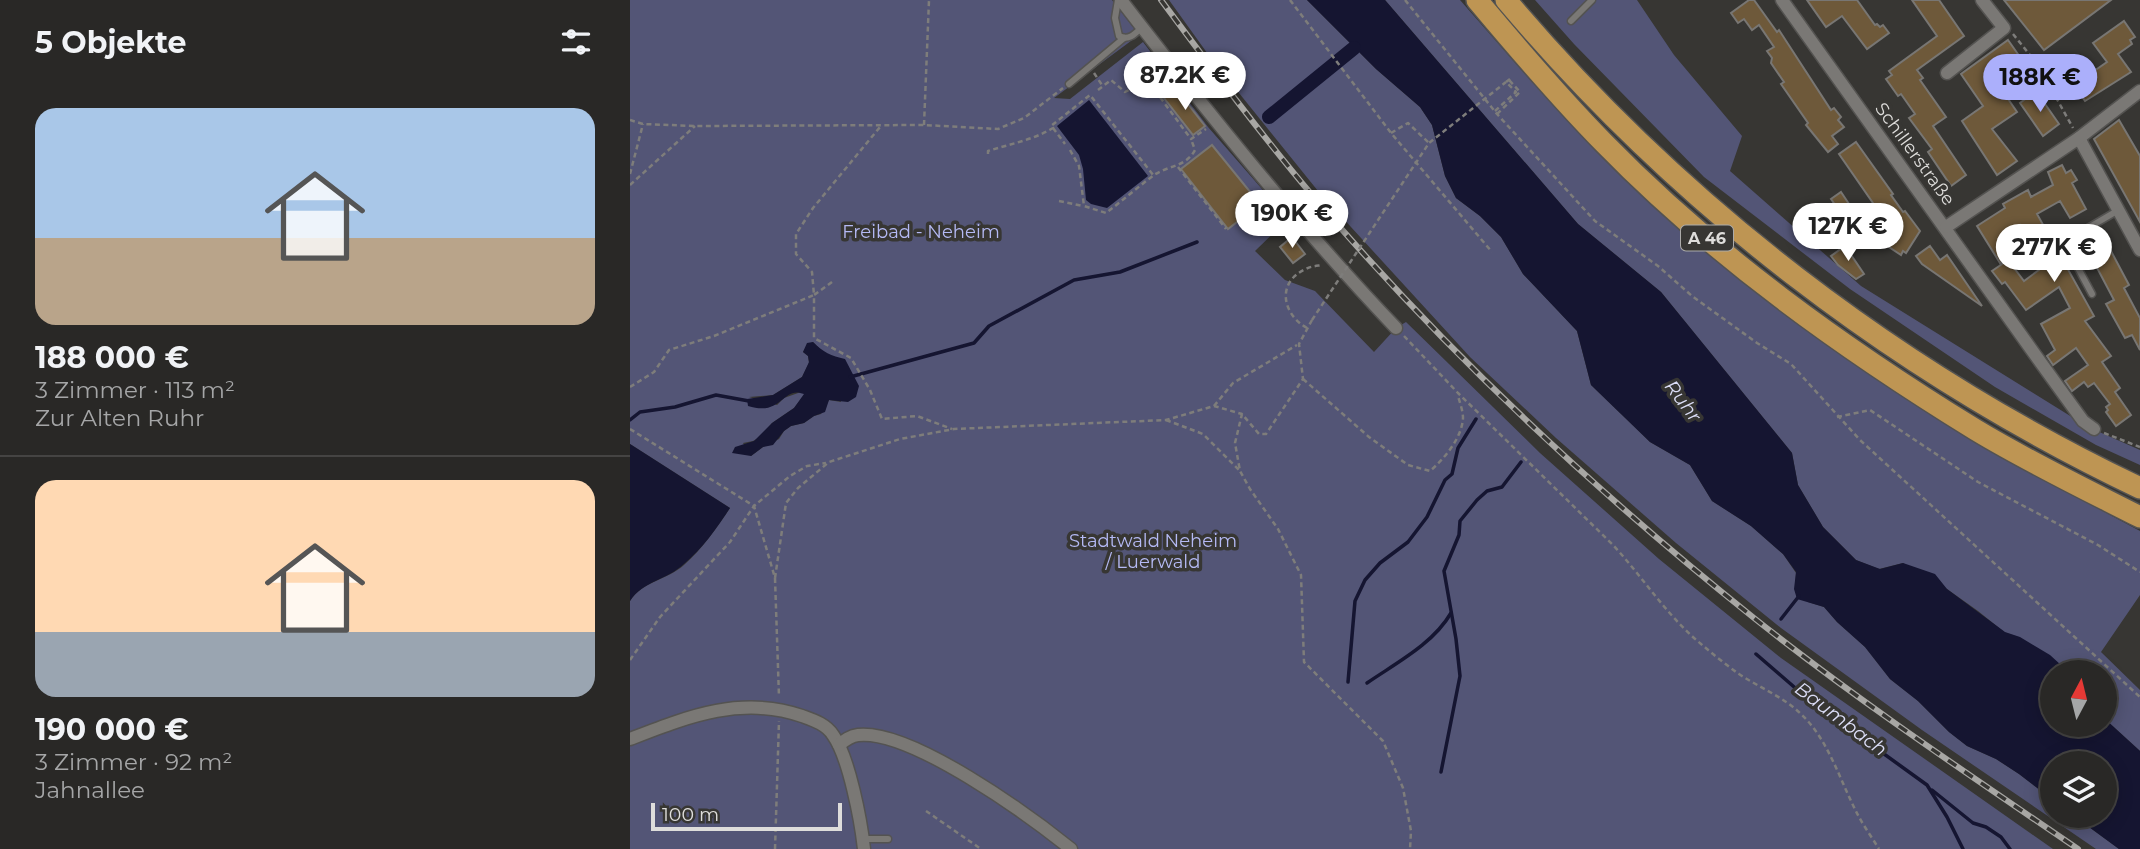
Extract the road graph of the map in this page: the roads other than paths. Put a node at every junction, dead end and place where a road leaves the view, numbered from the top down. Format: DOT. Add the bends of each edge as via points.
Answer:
graph roads {
  1 [pos="1120,0"];
  2 [pos="1477,0"];
  3 [pos="1506,0"];
  4 [pos="1592,0"];
  5 [pos="1782,0"];
  6 [pos="1982,0"];
  7 [pos="1571,21"];
  8 [pos="1142,27"];
  9 [pos="1125,38"];
  10 [pos="1947,73"];
  11 [pos="1069,84"];
  12 [pos="2140,91"];
  13 [pos="2079,138"];
  14 [pos="2117,211"];
  15 [pos="1946,227"];
  16 [pos="2140,250"];
  17 [pos="2092,294"];
  18 [pos="1396,328"];
  19 [pos="2094,429"];
  20 [pos="2140,488"];
  21 [pos="2140,517"];
  22 [pos="630,739"];
  23 [pos="839,745"];
  24 [pos="888,839"];
  25 [pos="863,844"];
  26 [pos="1071,849"];
  1 -- 8 [label="street"];
  1 -- 9 [label="lane" via="1116,29"];
  2 -- 21 [label="highway, A 46" via="1605,144 1748,272 1966,424"];
  3 -- 20 [label="highway, A 46" via="1619,124 1768,255 1846,315 2016,425"];
  4 -- 7 [label="lane"];
  5 -- 15 [label="street, Schillerstraße"];
  6 -- 10 [label="street" via="2004,28"];
  8 -- 9 [label="lane"];
  8 -- 18 [label="street" via="1331,259"];
  9 -- 11 [label="lane"];
  12 -- 13 [label="street"];
  13 -- 14 [label="street"];
  13 -- 15 [label="street"];
  14 -- 16 [label="street"];
  14 -- 17 [label="lane" via="2064,242"];
  15 -- 19 [label="street, Schillerstraße"];
  22 -- 23 [label="street" via="707,711 741,706 780,710 824,725"];
  23 -- 25 [label="street"];
  23 -- 26 [label="street" via="848,738 867,735 897,742 983,785"];
  24 -- 25 [label="lane"];
}
